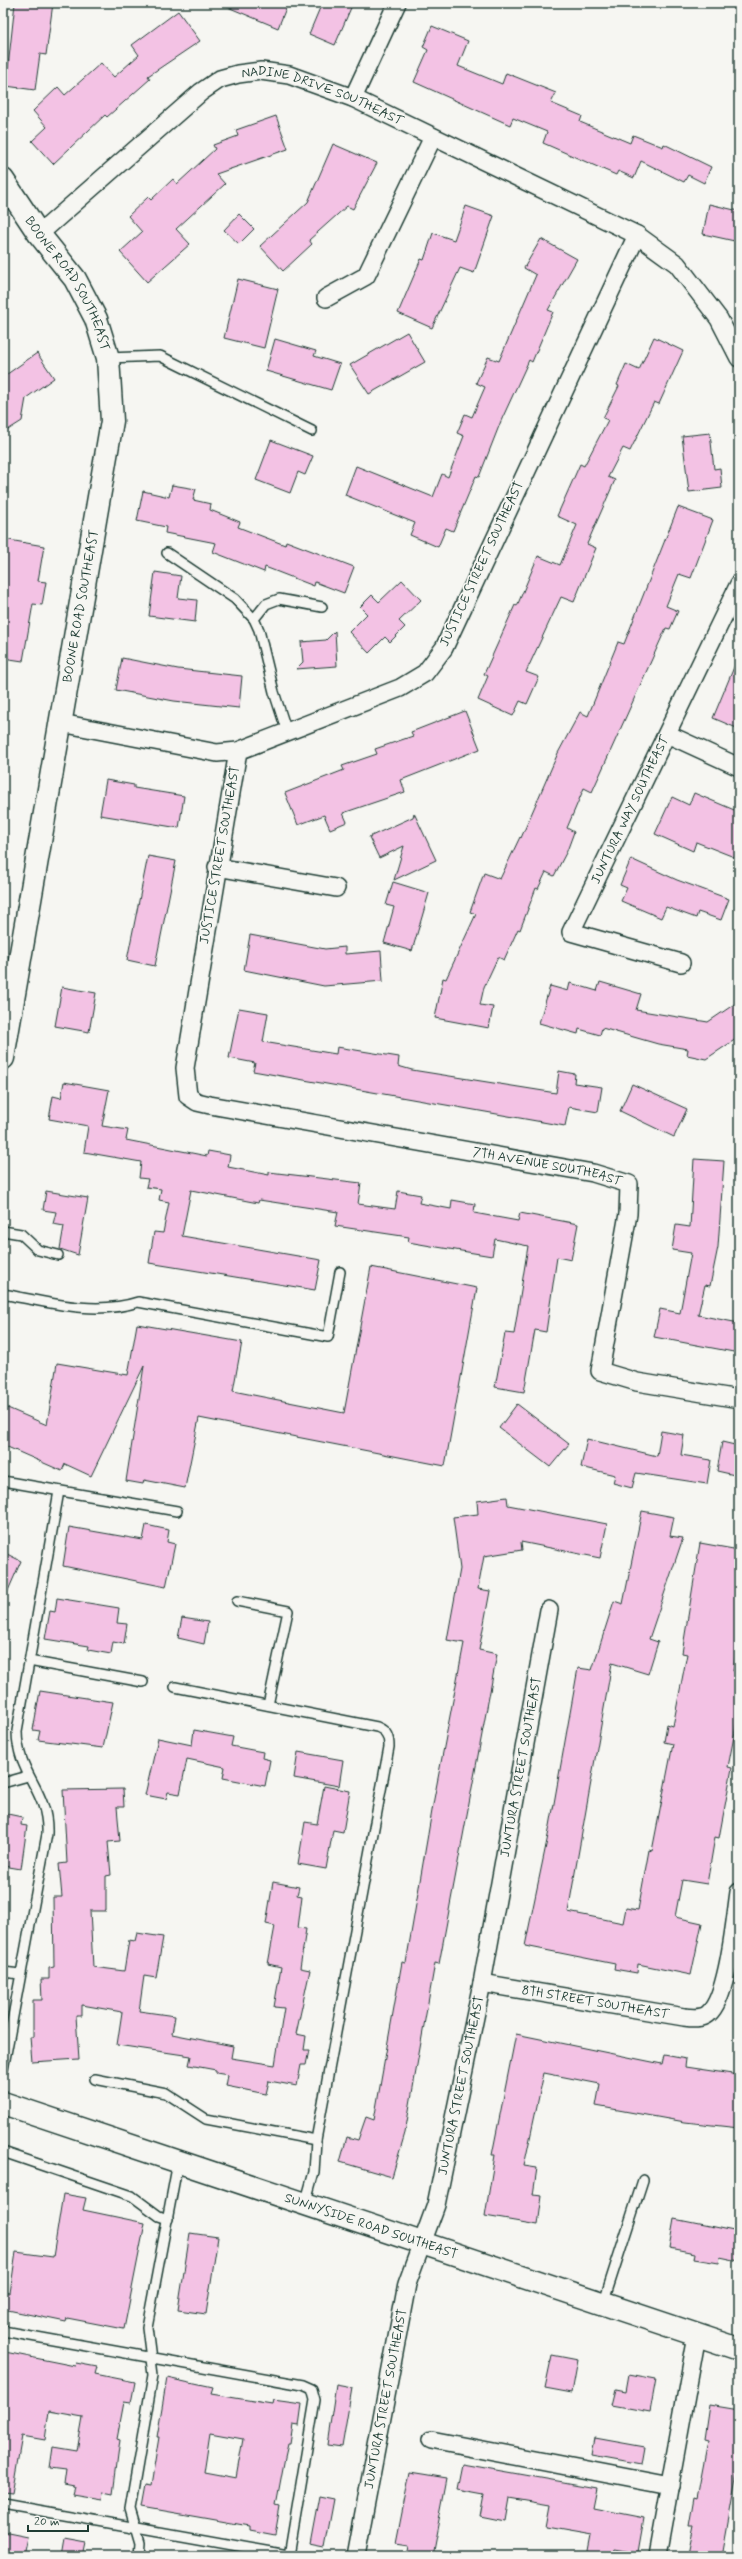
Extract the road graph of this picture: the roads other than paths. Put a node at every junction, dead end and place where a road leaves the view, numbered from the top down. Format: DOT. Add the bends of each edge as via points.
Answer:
graph roads {
  1 [pos="396,3"];
  2 [pos="353,98"];
  3 [pos="433,137"];
  4 [pos="3,180"];
  5 [pos="39,234"];
  6 [pos="637,235"];
  7 [pos="326,298"];
  8 [pos="108,358"];
  9 [pos="739,358"];
  10 [pos="312,431"];
  11 [pos="167,553"];
  12 [pos="739,584"];
  13 [pos="322,607"];
  14 [pos="254,619"];
  15 [pos="61,723"];
  16 [pos="287,732"];
  17 [pos="667,734"];
  18 [pos="238,751"];
  19 [pos="739,767"];
  20 [pos="217,867"];
  21 [pos="336,888"];
  22 [pos="681,963"];
  23 [pos="8,1000"];
  24 [pos="3,1058"];
  25 [pos="188,1096"];
  26 [pos="3,1231"];
  27 [pos="58,1254"];
  28 [pos="340,1272"];
  29 [pos="3,1294"];
  30 [pos="739,1399"];
  31 [pos="3,1481"];
  32 [pos="59,1491"];
  33 [pos="176,1511"];
  34 [pos="237,1601"];
  35 [pos="549,1610"];
  36 [pos="29,1661"];
  37 [pos="143,1682"];
  38 [pos="175,1687"];
  39 [pos="268,1705"];
  40 [pos="28,1776"];
  41 [pos="3,1783"];
  42 [pos="739,1892"];
  43 [pos="3,1972"];
  44 [pos="20,1974"];
  45 [pos="482,1983"];
  46 [pos="3,2070"];
  47 [pos="95,2079"];
  48 [pos="3,2104"];
  49 [pos="316,2140"];
  50 [pos="3,2152"];
  51 [pos="178,2162"];
  52 [pos="643,2180"];
  53 [pos="305,2204"];
  54 [pos="168,2219"];
  55 [pos="423,2244"];
  56 [pos="603,2304"];
  57 [pos="3,2331"];
  58 [pos="697,2335"];
  59 [pos="739,2349"];
  60 [pos="152,2358"];
  61 [pos="431,2440"];
  62 [pos="670,2486"];
  63 [pos="3,2504"];
  64 [pos="135,2528"];
  65 [pos="288,2555"];
  66 [pos="139,2556"];
  67 [pos="356,2556"];
  68 [pos="658,2556"];
  1 -- 2 [label="street"];
  2 -- 3 [label="street, NADINE DRIVE SOUTHEAST"];
  2 -- 5 [label="street, NADINE DRIVE SOUTHEAST" via="290,75 261,71 220,79 201,92"];
  3 -- 6 [label="street, NADINE DRIVE SOUTHEAST"];
  3 -- 7 [label="street" via="366,276"];
  4 -- 5 [label="street, BOONE ROAD SOUTHEAST"];
  5 -- 8 [label="street, BOONE ROAD SOUTHEAST" via="82,290 96,319"];
  6 -- 9 [label="street, NADINE DRIVE SOUTHEAST" via="677,264 719,319"];
  6 -- 16 [label="street, JUSTICE STREET SOUTHEAST" via="444,648 425,673 400,688"];
  8 -- 10 [label="lane" via="160,356"];
  8 -- 15 [label="street, BOONE ROAD SOUTHEAST" via="112,421"];
  11 -- 14 [label="lane" via="235,599"];
  12 -- 17 [label="street, JUNTURA WAY SOUTHEAST"];
  13 -- 14 [label="lane" via="279,599 266,604"];
  14 -- 16 [label="lane"];
  15 -- 18 [label="street" via="217,753"];
  15 -- 23 [label="street, BOONE ROAD SOUTHEAST"];
  16 -- 18 [label="street, JUSTICE STREET SOUTHEAST"];
  17 -- 19 [label="street"];
  17 -- 22 [label="street, JUNTURA WAY SOUTHEAST" via="571,932"];
  18 -- 20 [label="street, JUSTICE STREET SOUTHEAST"];
  20 -- 21 [label="street"];
  20 -- 25 [label="street, JUSTICE STREET SOUTHEAST" via="185,1068"];
  23 -- 24 [label="street, BOONE ROAD SOUTHEAST"];
  25 -- 30 [label="street, 7TH AVENUE SOUTHEAST" via="197,1102 210,1105 593,1173 629,1184 628,1214 600,1371 636,1382"];
  26 -- 27 [label="lane" via="21,1234 38,1250"];
  28 -- 29 [label="lane" via="328,1337 138,1302 123,1307 74,1306"];
  31 -- 32 [label="lane"];
  32 -- 33 [label="lane"];
  32 -- 36 [label="lane"];
  34 -- 39 [label="lane" via="288,1611"];
  35 -- 45 [label="street, JUNTURA STREET SOUTHEAST"];
  36 -- 37 [label="lane"];
  36 -- 40 [label="lane" via="16,1731 20,1758"];
  38 -- 39 [label="lane"];
  39 -- 49 [label="lane" via="377,1727 383,1730 389,1739 390,1747"];
  40 -- 41 [label="lane"];
  40 -- 44 [label="lane" via="43,1802 47,1820"];
  42 -- 45 [label="street, 8TH STREET SOUTHEAST" via="720,1999 708,2014 697,2018"];
  43 -- 44 [label="lane"];
  44 -- 46 [label="lane"];
  45 -- 55 [label="street, JUNTURA STREET SOUTHEAST" via="436,2205"];
  47 -- 49 [label="lane" via="166,2093 206,2119"];
  48 -- 51 [label="street, SUNNYSIDE ROAD SOUTHEAST"];
  49 -- 53 [label="lane" via="314,2172"];
  50 -- 54 [label="lane" via="132,2196 159,2216"];
  51 -- 53 [label="street, SUNNYSIDE ROAD SOUTHEAST"];
  51 -- 54 [label="lane"];
  52 -- 56 [label="lane"];
  53 -- 55 [label="street, SUNNYSIDE ROAD SOUTHEAST"];
  54 -- 60 [label="lane" via="146,2334"];
  55 -- 56 [label="street, SUNNYSIDE ROAD SOUTHEAST"];
  55 -- 67 [label="street, JUNTURA STREET SOUTHEAST" via="407,2284"];
  56 -- 58 [label="street, SUNNYSIDE ROAD SOUTHEAST"];
  57 -- 60 [label="lane"];
  58 -- 59 [label="street, SUNNYSIDE ROAD SOUTHEAST"];
  58 -- 62 [label="street"];
  60 -- 64 [label="lane" via="153,2375 130,2509"];
  60 -- 65 [label="lane" via="303,2385 312,2389 315,2400"];
  61 -- 62 [label="street"];
  62 -- 68 [label="street"];
  63 -- 64 [label="lane"];
  64 -- 65 [label="lane"];
  64 -- 66 [label="lane" via="140,2547"];
}
